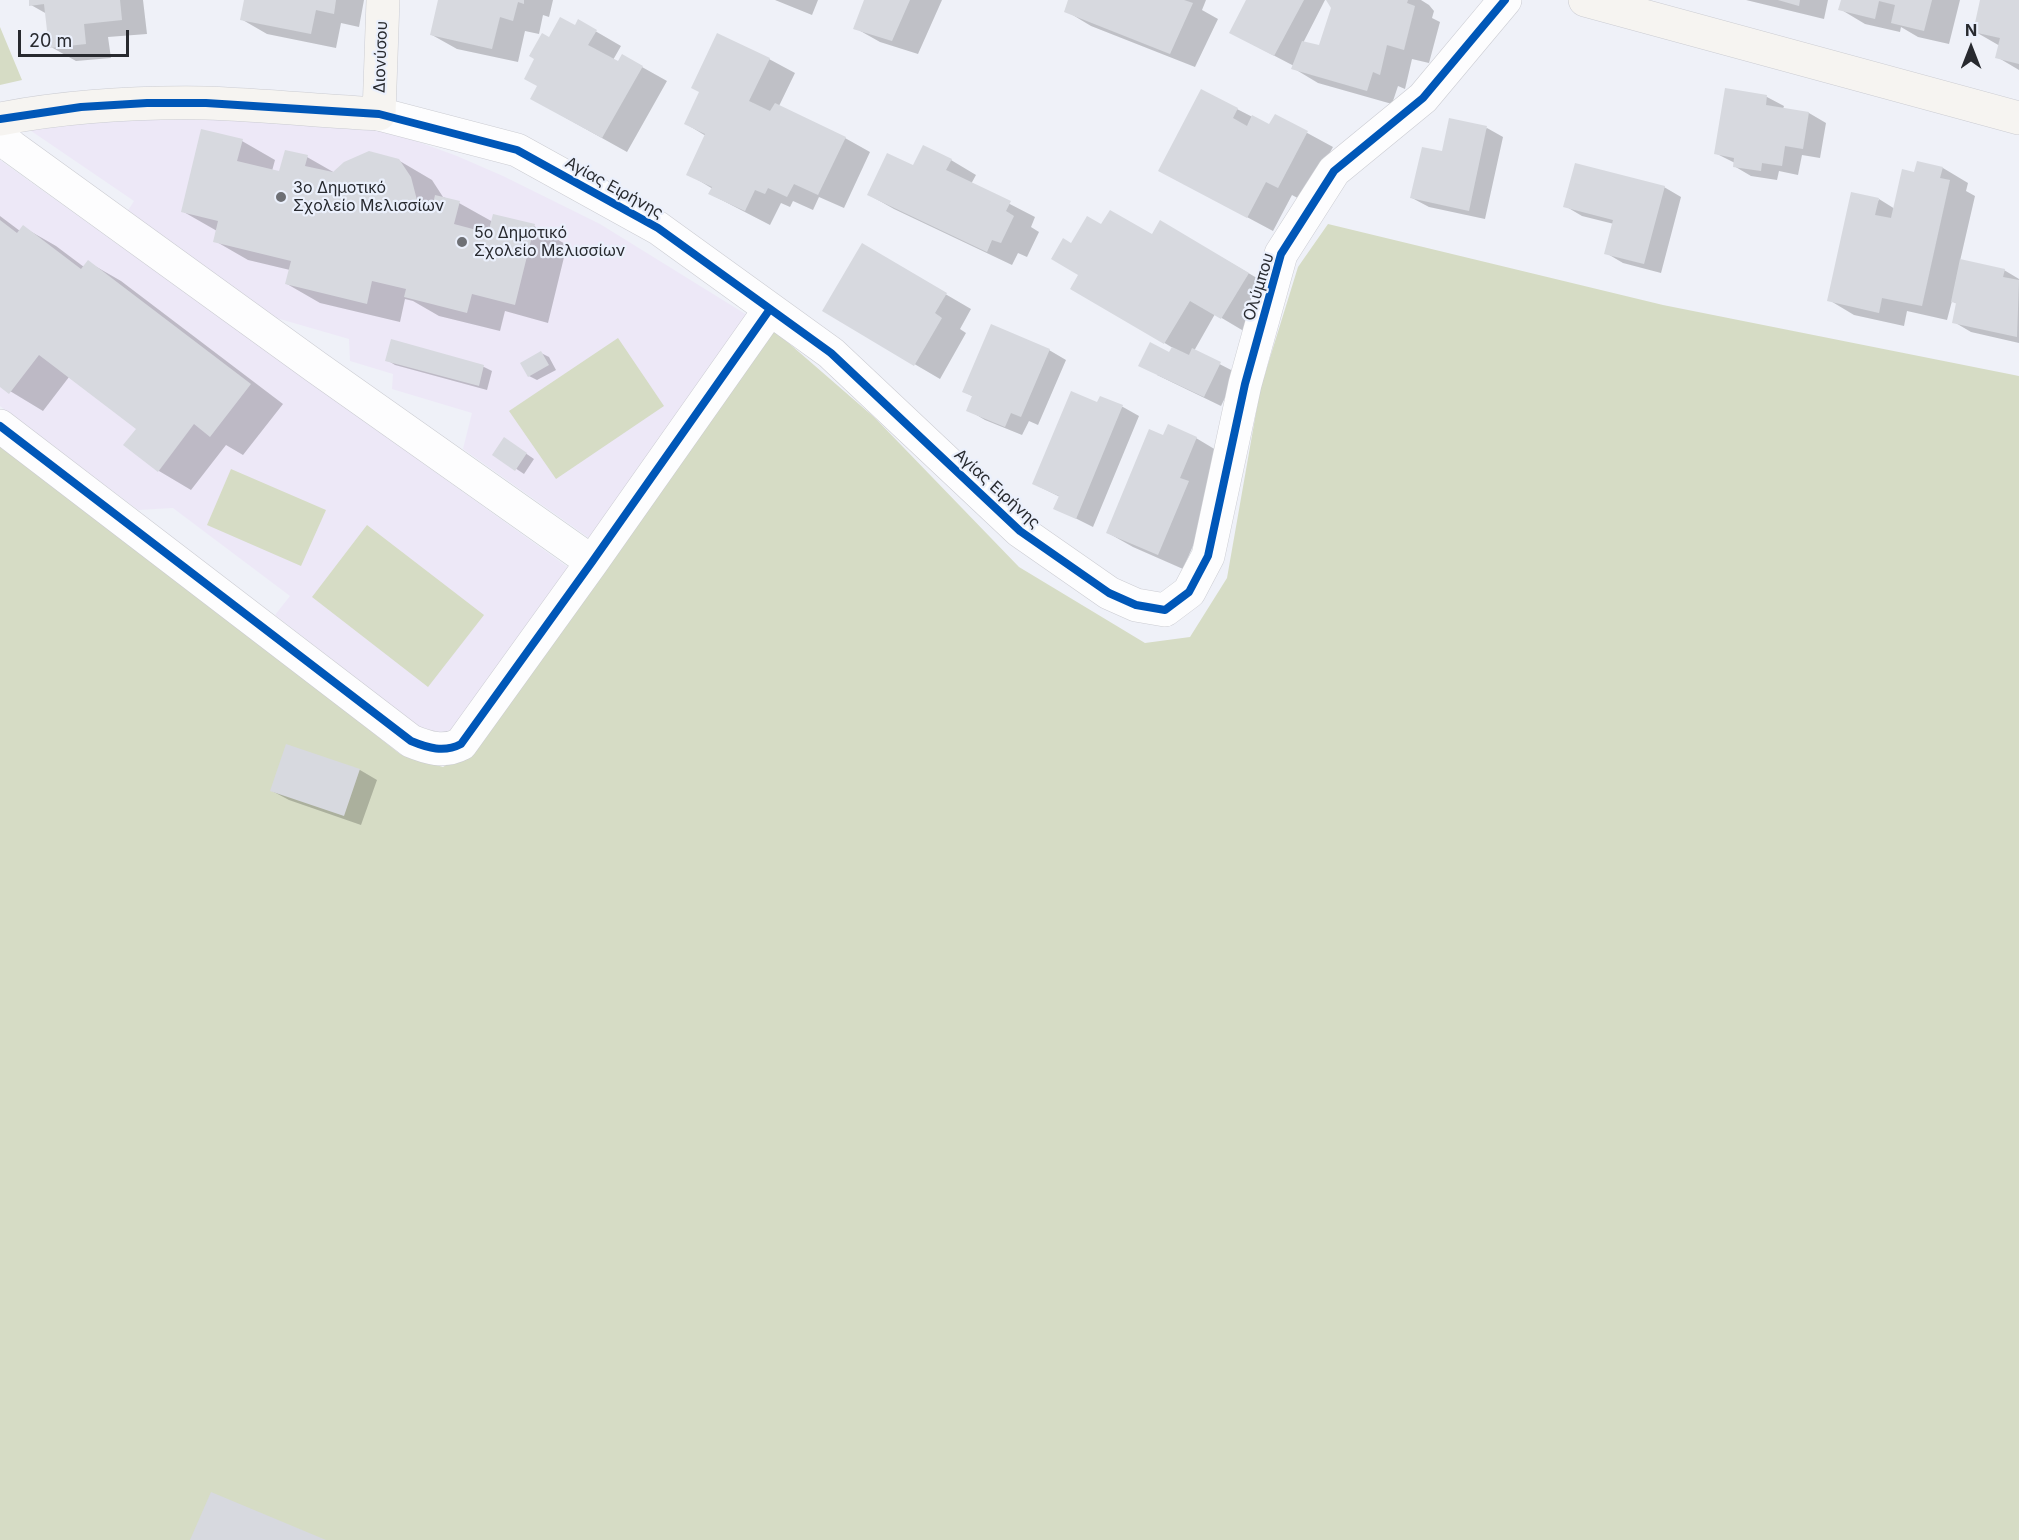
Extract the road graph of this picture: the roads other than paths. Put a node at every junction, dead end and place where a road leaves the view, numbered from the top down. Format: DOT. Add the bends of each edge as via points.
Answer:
graph roads {
  1 [pos="383,0"];
  2 [pos="1504,0"];
  3 [pos="1585,0"];
  4 [pos="378,114"];
  5 [pos="2019,118"];
  6 [pos="0,119"];
  7 [pos="0,136"];
  8 [pos="770,309"];
  9 [pos="0,426"];
  10 [pos="592,562"];
  11 [pos="1165,610"];
  1 -- 4 [label="street, Διονύσου"];
  2 -- 11 [label="street, Ολύμπου" via="1423,98 1334,171 1281,254 1245,384 1208,556 1189,592"];
  3 -- 5 [label="street"];
  4 -- 6 [label="street, Αγίας Ειρήνης" via="147,103 81,107"];
  4 -- 8 [label="street, Αγίας Ειρήνης" via="517,150 658,228"];
  7 -- 10 [label="street" via="315,367"];
  8 -- 10 [label="street"];
  8 -- 11 [label="street, Αγίας Ειρήνης" via="831,353 1020,531 1109,593 1136,605"];
  9 -- 10 [label="street" via="411,741 428,747 449,750 460,744"];
}
